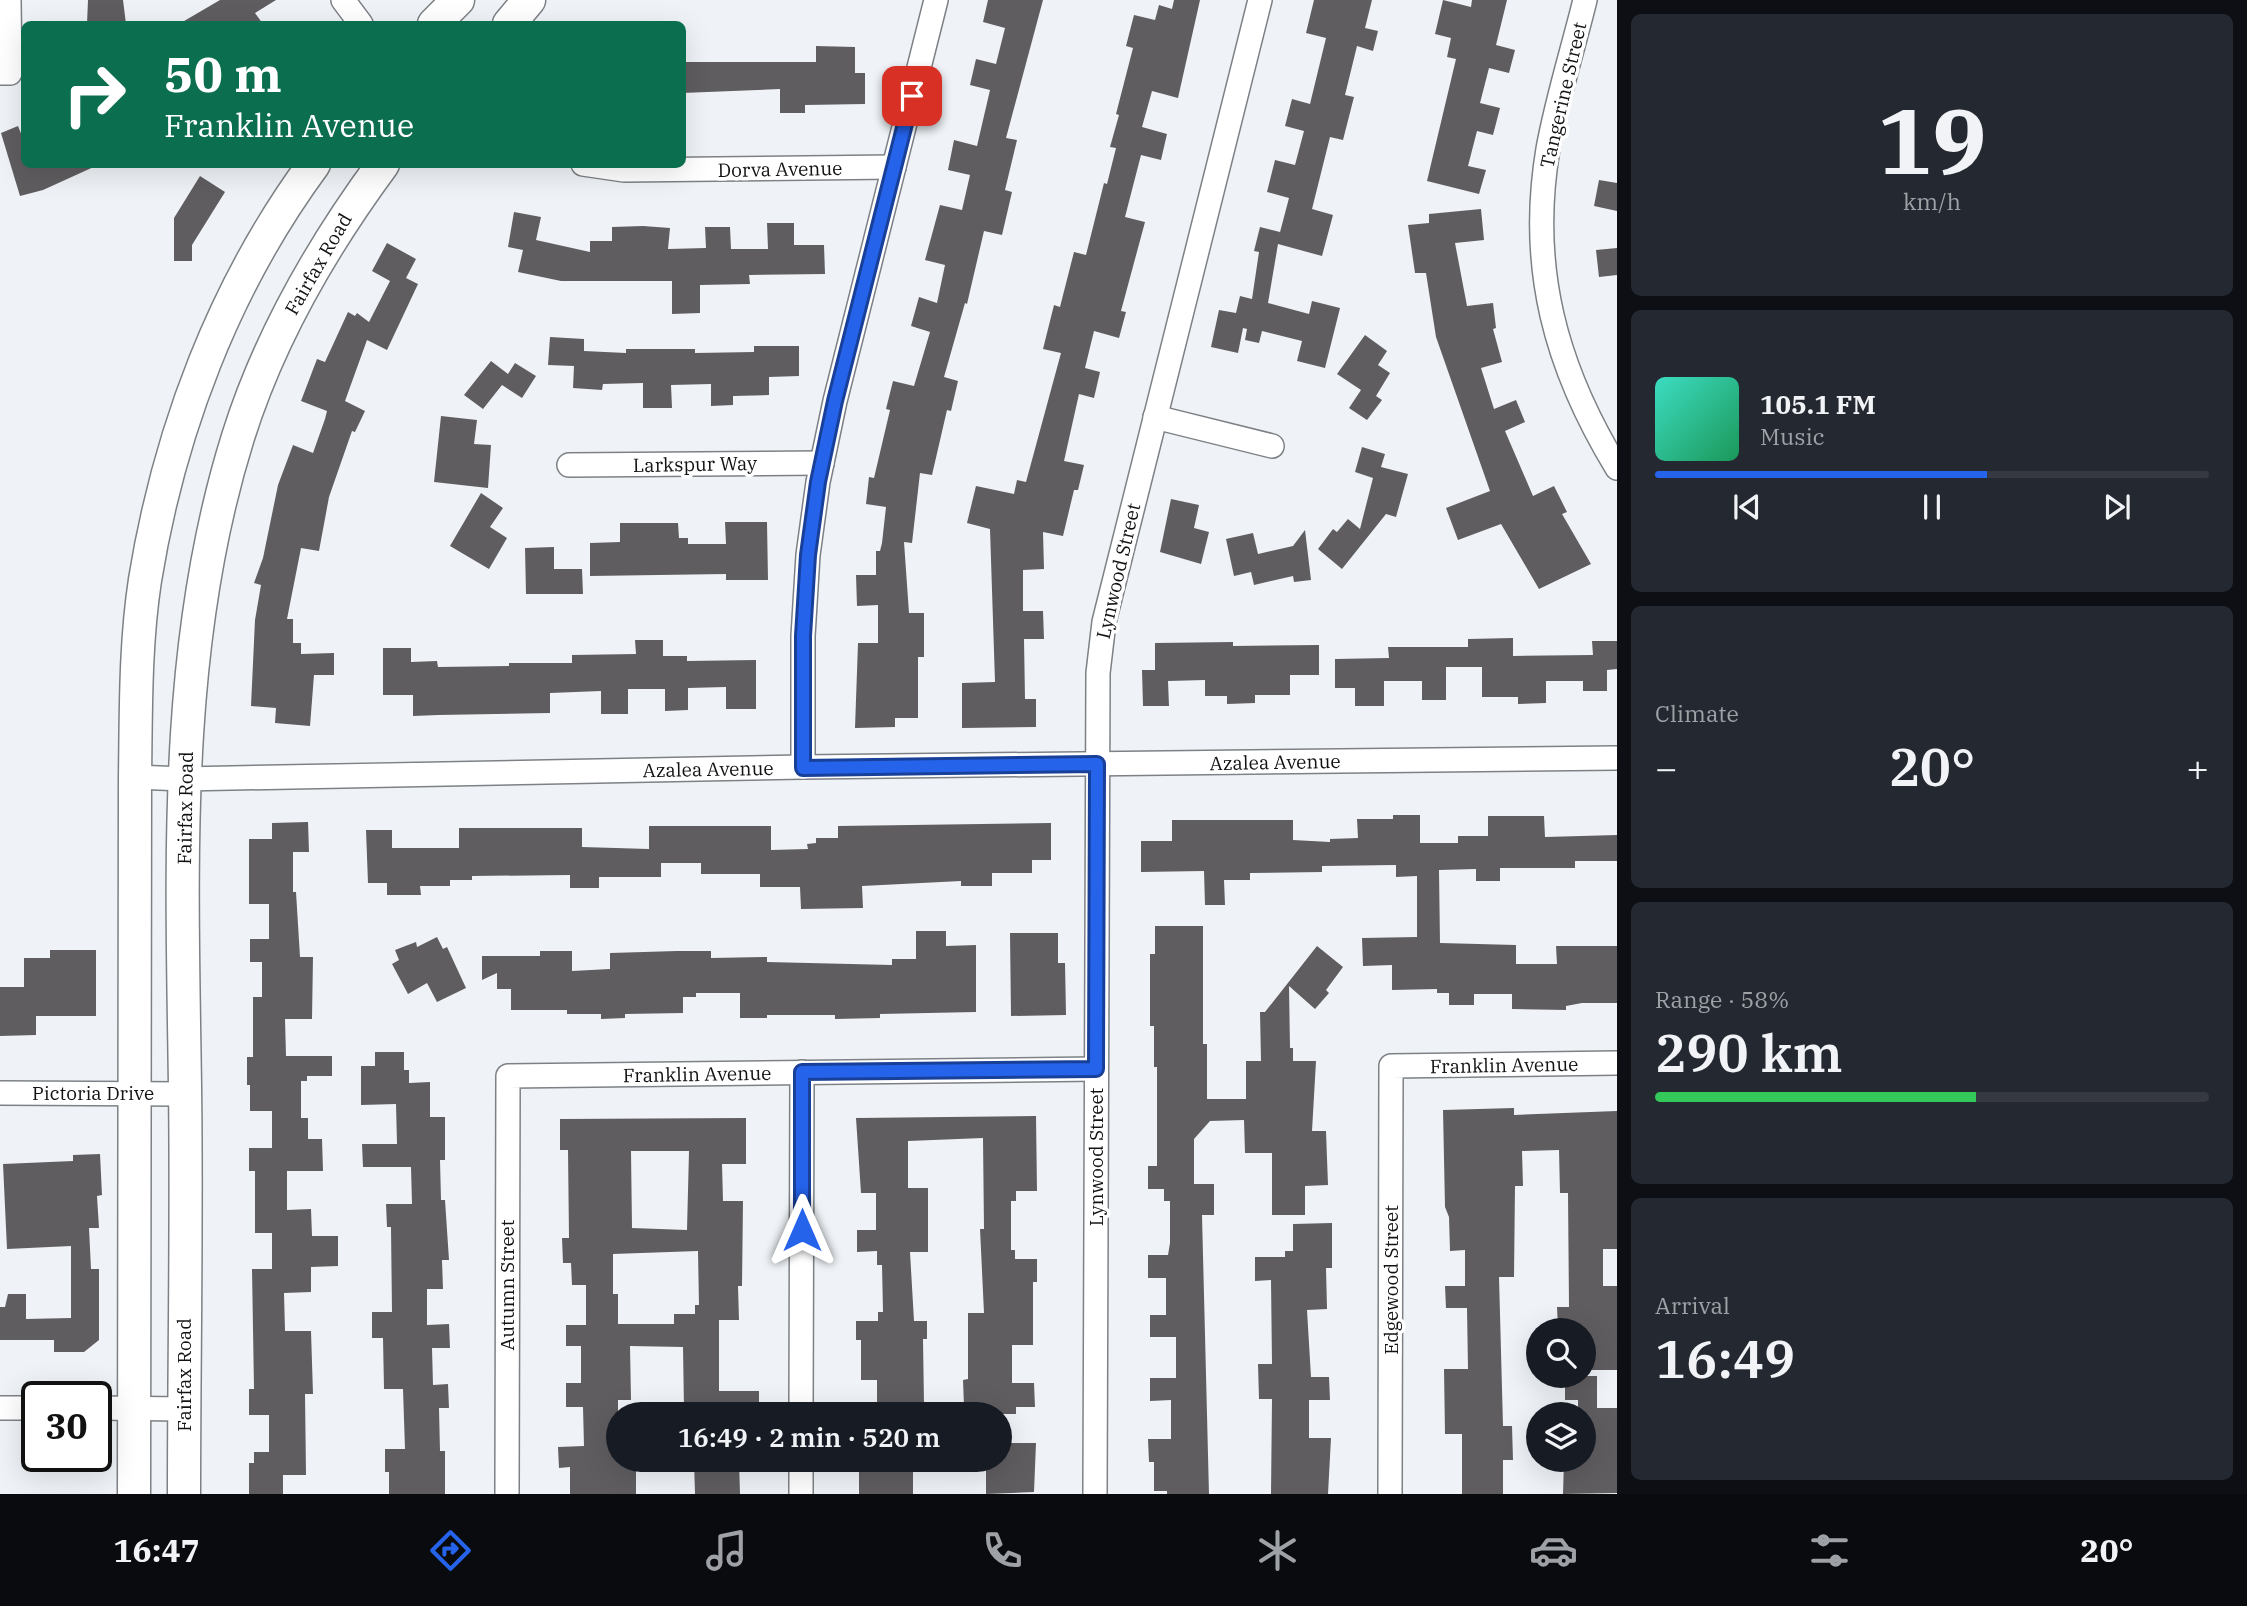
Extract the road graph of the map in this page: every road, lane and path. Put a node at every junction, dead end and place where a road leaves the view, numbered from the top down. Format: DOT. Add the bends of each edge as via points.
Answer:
graph roads {
  1 [pos="9,0"];
  2 [pos="343,0"];
  3 [pos="457,0"];
  4 [pos="529,0"];
  5 [pos="936,0"];
  6 [pos="1260,0"];
  7 [pos="1585,0"];
  8 [pos="358,21"];
  9 [pos="437,21"];
  10 [pos="512,21"];
  11 [pos="5,73"];
  12 [pos="894,167"];
  13 [pos="311,168"];
  14 [pos="380,168"];
  15 [pos="610,168"];
  16 [pos="1155,417"];
  17 [pos="1272,446"];
  18 [pos="822,463"];
  19 [pos="569,465"];
  20 [pos="1617,468"];
  21 [pos="1617,758"];
  22 [pos="1097,764"];
  23 [pos="803,768"];
  24 [pos="135,777"];
  25 [pos="183,779"];
  26 [pos="1617,1063"];
  27 [pos="1391,1066"];
  28 [pos="1096,1069"];
  29 [pos="802,1072"];
  30 [pos="508,1076"];
  31 [pos="135,1092"];
  32 [pos="0,1093"];
  33 [pos="185,1094"];
  34 [pos="801,1402"];
  35 [pos="0,1408"];
  36 [pos="21,1408"];
  37 [pos="112,1408"];
  38 [pos="134,1408"];
  39 [pos="184,1409"];
  40 [pos="801,1472"];
  41 [pos="134,1494"];
  42 [pos="184,1494"];
  43 [pos="507,1494"];
  44 [pos="801,1494"];
  45 [pos="1095,1494"];
  46 [pos="1390,1494"];
  1 -- 11 [label="street"];
  2 -- 8 [label="street"];
  3 -- 9 [label="main road"];
  4 -- 10 [label="main road"];
  5 -- 12 [label="street"];
  6 -- 16 [label="street, Lynwood Street"];
  7 -- 20 [label="street, Tangerine Street" via="1549,148 1541,243 1554,329 1569,378"];
  12 -- 15 [label="street, Dorva Avenue"];
  12 -- 18 [label="street"];
  13 -- 24 [label="main road" via="269,233 209,351 160,501 145,582 137,664"];
  14 -- 25 [label="main road, Fairfax Road" via="320,256 290,311 238,435 202,580"];
  16 -- 17 [label="street"];
  16 -- 22 [label="street, Lynwood Street" via="1104,622"];
  18 -- 19 [label="street, Larkspur Way"];
  18 -- 23 [label="street" via="807,568"];
  21 -- 22 [label="street, Azalea Avenue"];
  22 -- 23 [label="street, Azalea Avenue"];
  22 -- 28 [label="street, Lynwood Street"];
  23 -- 25 [label="street, Azalea Avenue"];
  24 -- 25 [label="street, Azalea Avenue"];
  24 -- 31 [label="main road"];
  25 -- 33 [label="main road, Fairfax Road"];
  26 -- 27 [label="street, Franklin Avenue"];
  27 -- 46 [label="street, Edgewood Street"];
  28 -- 29 [label="street, Franklin Avenue"];
  28 -- 45 [label="street, Lynwood Street"];
  29 -- 30 [label="street, Franklin Avenue"];
  29 -- 34 [label="street"];
  30 -- 43 [label="street, Autumn Street"];
  31 -- 32 [label="street, Pictoria Drive"];
  31 -- 33 [label="street, Pictoria Drive"];
  31 -- 38 [label="main road"];
  33 -- 39 [label="main road, Fairfax Road"];
  35 -- 36 [label="street"];
  37 -- 38 [label="street"];
  38 -- 39 [label="street"];
  38 -- 41 [label="main road"];
  39 -- 42 [label="main road, Fairfax Road"];
  40 -- 44 [label="street"];
}
